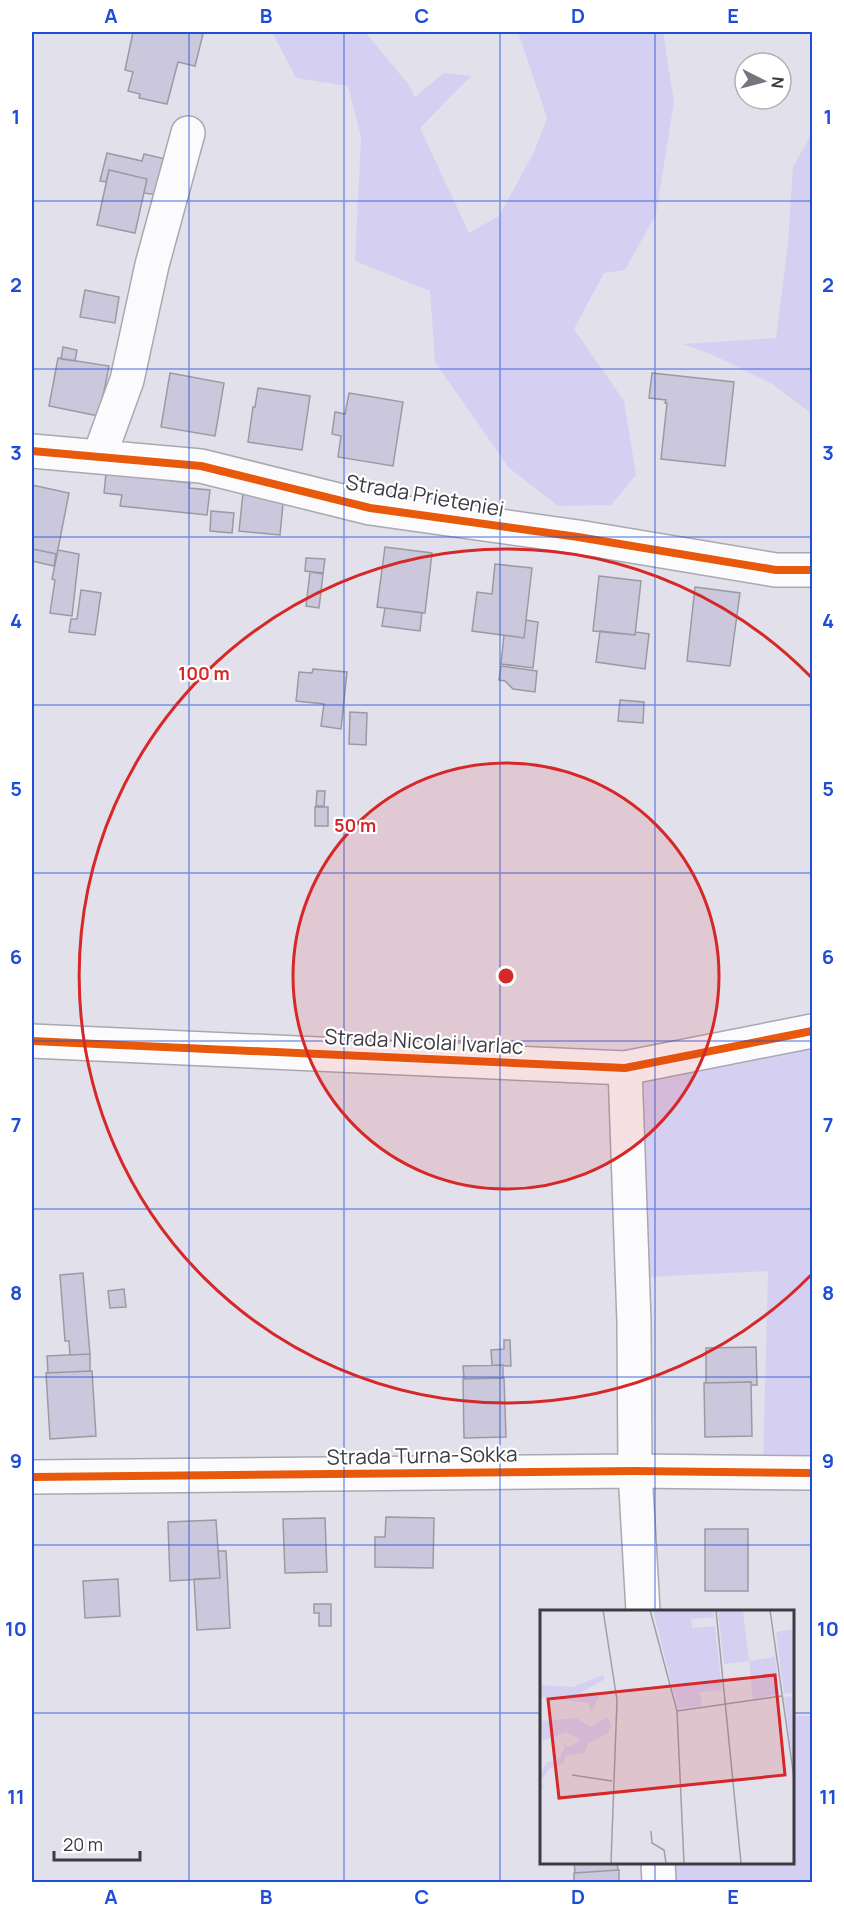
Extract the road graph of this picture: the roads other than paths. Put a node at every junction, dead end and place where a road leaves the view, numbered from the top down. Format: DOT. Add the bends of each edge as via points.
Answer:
graph roads {
  1 [pos="188,133"];
  2 [pos="32,452"];
  3 [pos="99,457"];
  4 [pos="813,570"];
  5 [pos="813,1031"];
  6 [pos="32,1041"];
  7 [pos="626,1068"];
  8 [pos="635,1471"];
  9 [pos="813,1473"];
  10 [pos="32,1477"];
  11 [pos="643,1610"];
  12 [pos="658,1863"];
  13 [pos="659,1882"];
  1 -- 3 [label="street" via="152,265 127,380"];
  2 -- 3 [label="street, Strada Prieteniei"];
  3 -- 4 [label="street, Strada Prieteniei" via="201,466 370,508 776,570"];
  5 -- 7 [label="street, Strada Nicolai Ivarlac"];
  6 -- 7 [label="street, Strada Nicolai Ivarlac"];
  7 -- 8 [label="street"];
  8 -- 9 [label="street, Strada Turna-Sokka"];
  8 -- 10 [label="street, Strada Turna-Sokka"];
  8 -- 11 [label="street"];
  12 -- 13 [label="street"];
}
